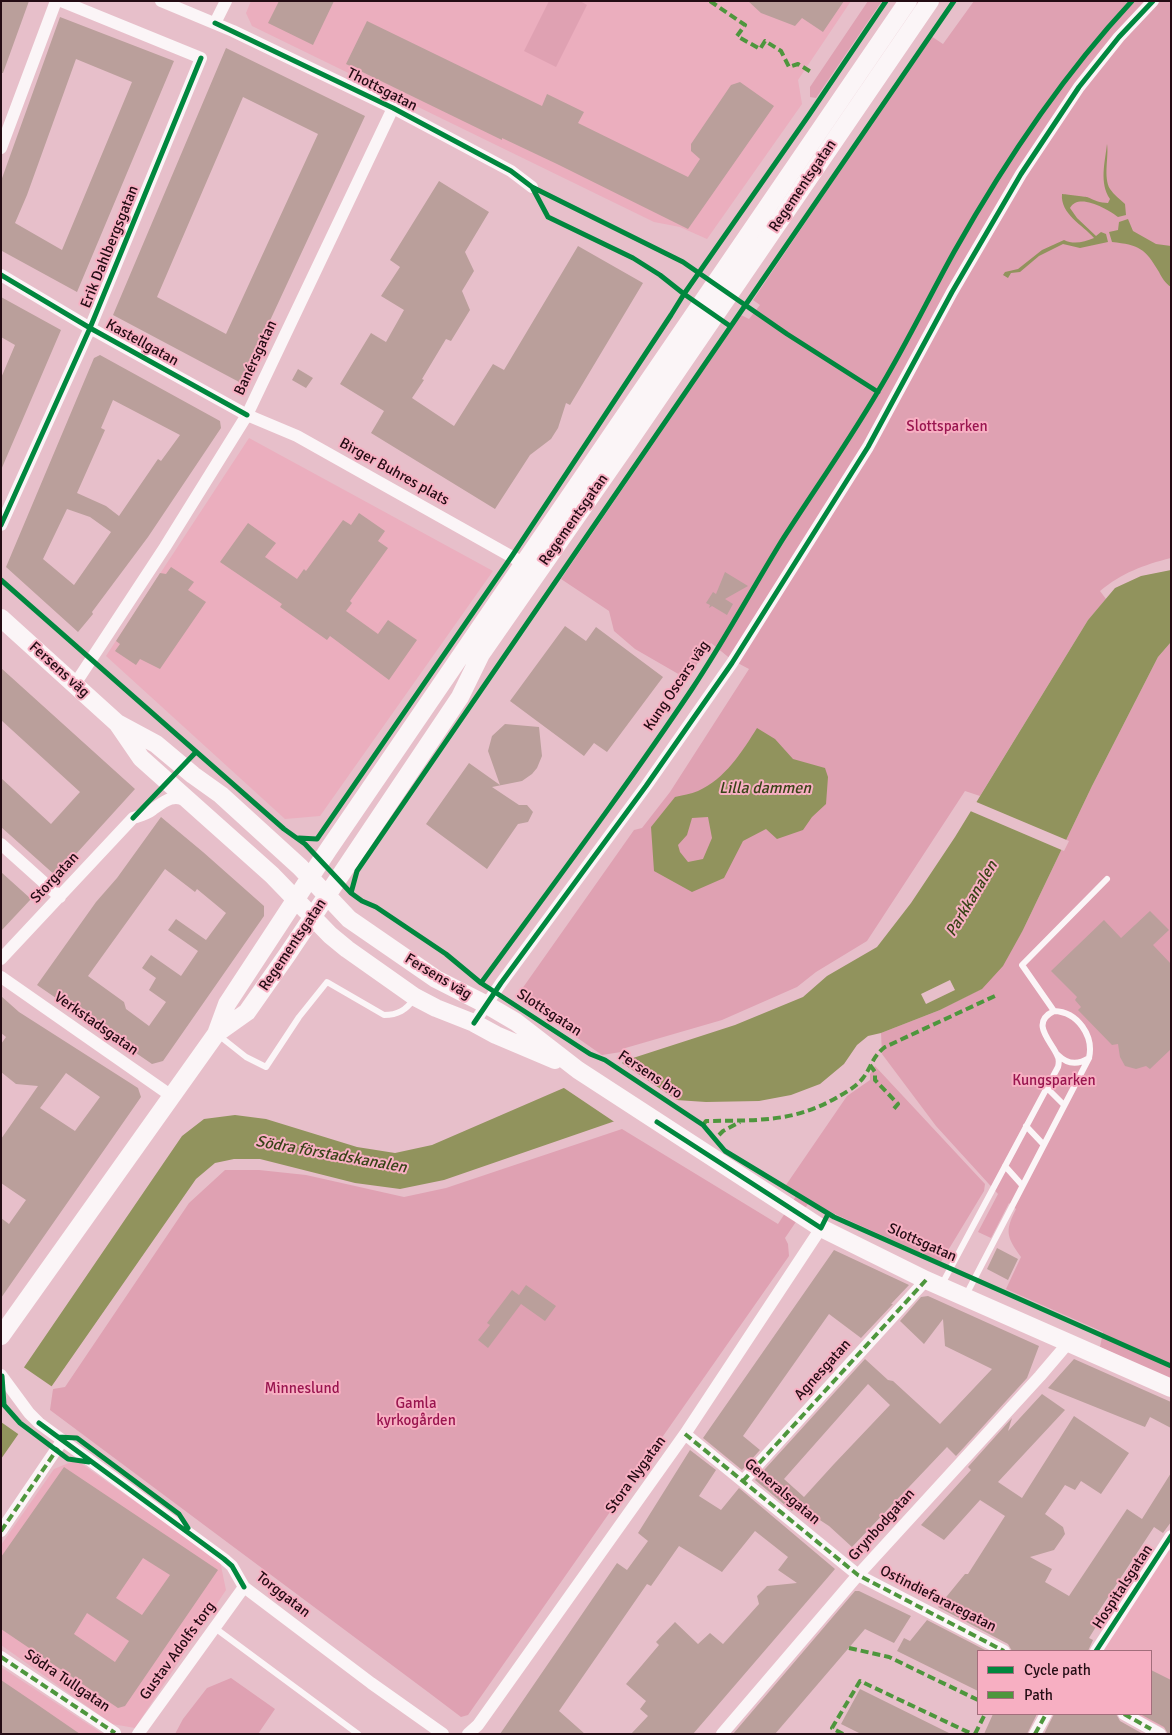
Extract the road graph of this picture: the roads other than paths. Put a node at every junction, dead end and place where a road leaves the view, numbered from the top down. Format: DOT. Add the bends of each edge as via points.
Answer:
graph roads {
  1 [pos="56,1"];
  2 [pos="60,1"];
  3 [pos="161,1"];
  4 [pos="226,1"];
  5 [pos="908,1"];
  6 [pos="930,1"];
  7 [pos="1153,1"];
  8 [pos="215,23"];
  9 [pos="393,108"];
  10 [pos="1,148"];
  11 [pos="532,187"];
  12 [pos="1,275"];
  13 [pos="90,328"];
  14 [pos="246,415"];
  15 [pos="1,525"];
  16 [pos="523,563"];
  17 [pos="1,618"];
  18 [pos="75,684"];
  19 [pos="117,723"];
  20 [pos="187,799"];
  21 [pos="1,844"];
  22 [pos="310,877"];
  23 [pos="1107,879"];
  24 [pos="326,896"];
  25 [pos="60,897"];
  26 [pos="296,899"];
  27 [pos="312,916"];
  28 [pos="1,959"];
  29 [pos="1,977"];
  30 [pos="415,997"];
  31 [pos="487,1004"];
  32 [pos="1054,1011"];
  33 [pos="474,1023"];
  34 [pos="216,1034"];
  35 [pos="1057,1054"];
  36 [pos="1089,1058"];
  37 [pos="578,1070"];
  38 [pos="1047,1088"];
  39 [pos="173,1097"];
  40 [pos="1064,1105"];
  41 [pos="1026,1126"];
  42 [pos="1043,1144"];
  43 [pos="1005,1166"];
  44 [pos="1022,1184"];
  45 [pos="821,1228"];
  46 [pos="934,1283"];
  47 [pos="965,1297"];
  48 [pos="1,1336"];
  49 [pos="1069,1342"];
  50 [pos="3,1378"];
  51 [pos="1171,1388"];
  52 [pos="685,1434"];
  53 [pos="62,1441"];
  54 [pos="743,1481"];
  55 [pos="1,1531"];
  56 [pos="1171,1536"];
  57 [pos="858,1576"];
  58 [pos="244,1587"];
  59 [pos="215,1628"];
  60 [pos="1002,1650"];
  61 [pos="1097,1650"];
  62 [pos="1,1657"];
  63 [pos="1045,1715"];
  64 [pos="1126,1715"];
  65 [pos="1153,1732"];
  66 [pos="115,1733"];
  67 [pos="138,1734"];
  68 [pos="358,1734"];
  69 [pos="442,1734"];
  70 [pos="468,1734"];
  71 [pos="722,1734"];
  72 [pos="1035,1734"];
  1 -- 10 [label="street"];
  2 -- 13 [label="street, Erik Dahlbergsgatan" via="202,58"];
  3 -- 8 [label="street, Thottsgatan"];
  4 -- 8 [label="street"];
  5 -- 16 [label="main road, Regementsgatan"];
  6 -- 24 [label="main road, Regementsgatan" via="481,654 460,697"];
  7 -- 31 [label="street, Kung Oscars väg" via="1079,87 1021,174 952,292 868,447 732,663"];
  8 -- 9 [label="street, Thottsgatan"];
  9 -- 11 [label="street, Thottsgatan" via="511,171"];
  9 -- 14 [label="street, Banérsgatan"];
  12 -- 13 [label="street, Kastellgatan"];
  13 -- 14 [label="street, Kastellgatan"];
  13 -- 15 [label="street, Erik Dahlbergsgatan"];
  14 -- 16 [label="street, Birger Buhres plats" via="297,436"];
  14 -- 18 [label="street, Banérsgatan"];
  16 -- 22 [label="main road, Regementsgatan"];
  17 -- 18 [label="main road, Fersens väg"];
  18 -- 19 [label="main road, Fersens väg"];
  19 -- 20 [label="main road, Fersens väg" via="141,758"];
  19 -- 22 [label="main road, Fersens väg" via="156,744 208,784"];
  20 -- 25 [label="street, Storgatan" via="166,800 133,818"];
  20 -- 26 [label="main road"];
  21 -- 25 [label="street"];
  22 -- 24 [label="main road, Fersens väg"];
  22 -- 26 [label="main road, Regementsgatan"];
  23 -- 32 [label="lane" via="1022,965"];
  24 -- 27 [label="main road, Regementsgatan"];
  24 -- 31 [label="main road, Fersens väg" via="349,919 436,979"];
  25 -- 28 [label="street, Storgatan"];
  26 -- 27 [label="main road, Fersens väg"];
  26 -- 34 [label="main road, Regementsgatan" via="227,1004"];
  27 -- 30 [label="main road, Fersens väg" via="347,949"];
  27 -- 34 [label="main road, Regementsgatan" via="247,1012"];
  29 -- 39 [label="street, Verkstadsgatan"];
  30 -- 33 [label="main road, Fersens väg"];
  30 -- 34 [label="lane" via="408,1007 395,1015 384,1015 327,982 266,1067 246,1057"];
  31 -- 33 [label="street, Kung Oscars väg"];
  31 -- 37 [label="main road, Fersens väg"];
  32 -- 35 [label="lane" via="1047,1017 1043,1029"];
  32 -- 36 [label="lane" via="1074,1018 1084,1030 1090,1042"];
  33 -- 37 [label="main road, Fersens väg"];
  34 -- 39 [label="main road, Regementsgatan"];
  35 -- 36 [label="lane" via="1073,1064"];
  35 -- 38 [label="lane" via="1058,1066"];
  36 -- 40 [label="lane"];
  37 -- 45 [label="main road, Slottsgatan"];
  38 -- 40 [label="lane"];
  38 -- 41 [label="lane"];
  39 -- 48 [label="main road, Regementsgatan"];
  40 -- 42 [label="lane"];
  41 -- 42 [label="lane"];
  41 -- 43 [label="lane"];
  42 -- 44 [label="lane"];
  43 -- 44 [label="lane"];
  43 -- 46 [label="lane"];
  44 -- 47 [label="lane"];
  45 -- 46 [label="main road, Slottsgatan"];
  45 -- 52 [label="street, Stora Nygatan"];
  46 -- 47 [label="main road, Slottsgatan"];
  46 -- 54 [label="street, Agnesgatan"];
  47 -- 49 [label="main road, Slottsgatan"];
  49 -- 51 [label="main road, Slottsgatan"];
  49 -- 57 [label="street, Grynbodgatan"];
  50 -- 53 [label="street, Torggatan" via="28,1412"];
  52 -- 54 [label="street, Generalsgatan"];
  52 -- 70 [label="street, Stora Nygatan" via="478,1725"];
  53 -- 55 [label="street"];
  53 -- 58 [label="street, Torggatan" via="224,1559"];
  54 -- 57 [label="street, Generalsgatan"];
  56 -- 61 [label="street, Hospitalsgatan"];
  57 -- 60 [label="street, Ostindiefararegatan"];
  57 -- 71 [label="street, Grynbodgatan"];
  58 -- 59 [label="street, Gustav Adolfs torg"];
  58 -- 69 [label="street, Torggatan"];
  59 -- 67 [label="street, Gustav Adolfs torg"];
  59 -- 68 [label="lane"];
  62 -- 66 [label="street, Södra Tullgatan"];
  63 -- 72 [label="street"];
  64 -- 65 [label="street"];
}
